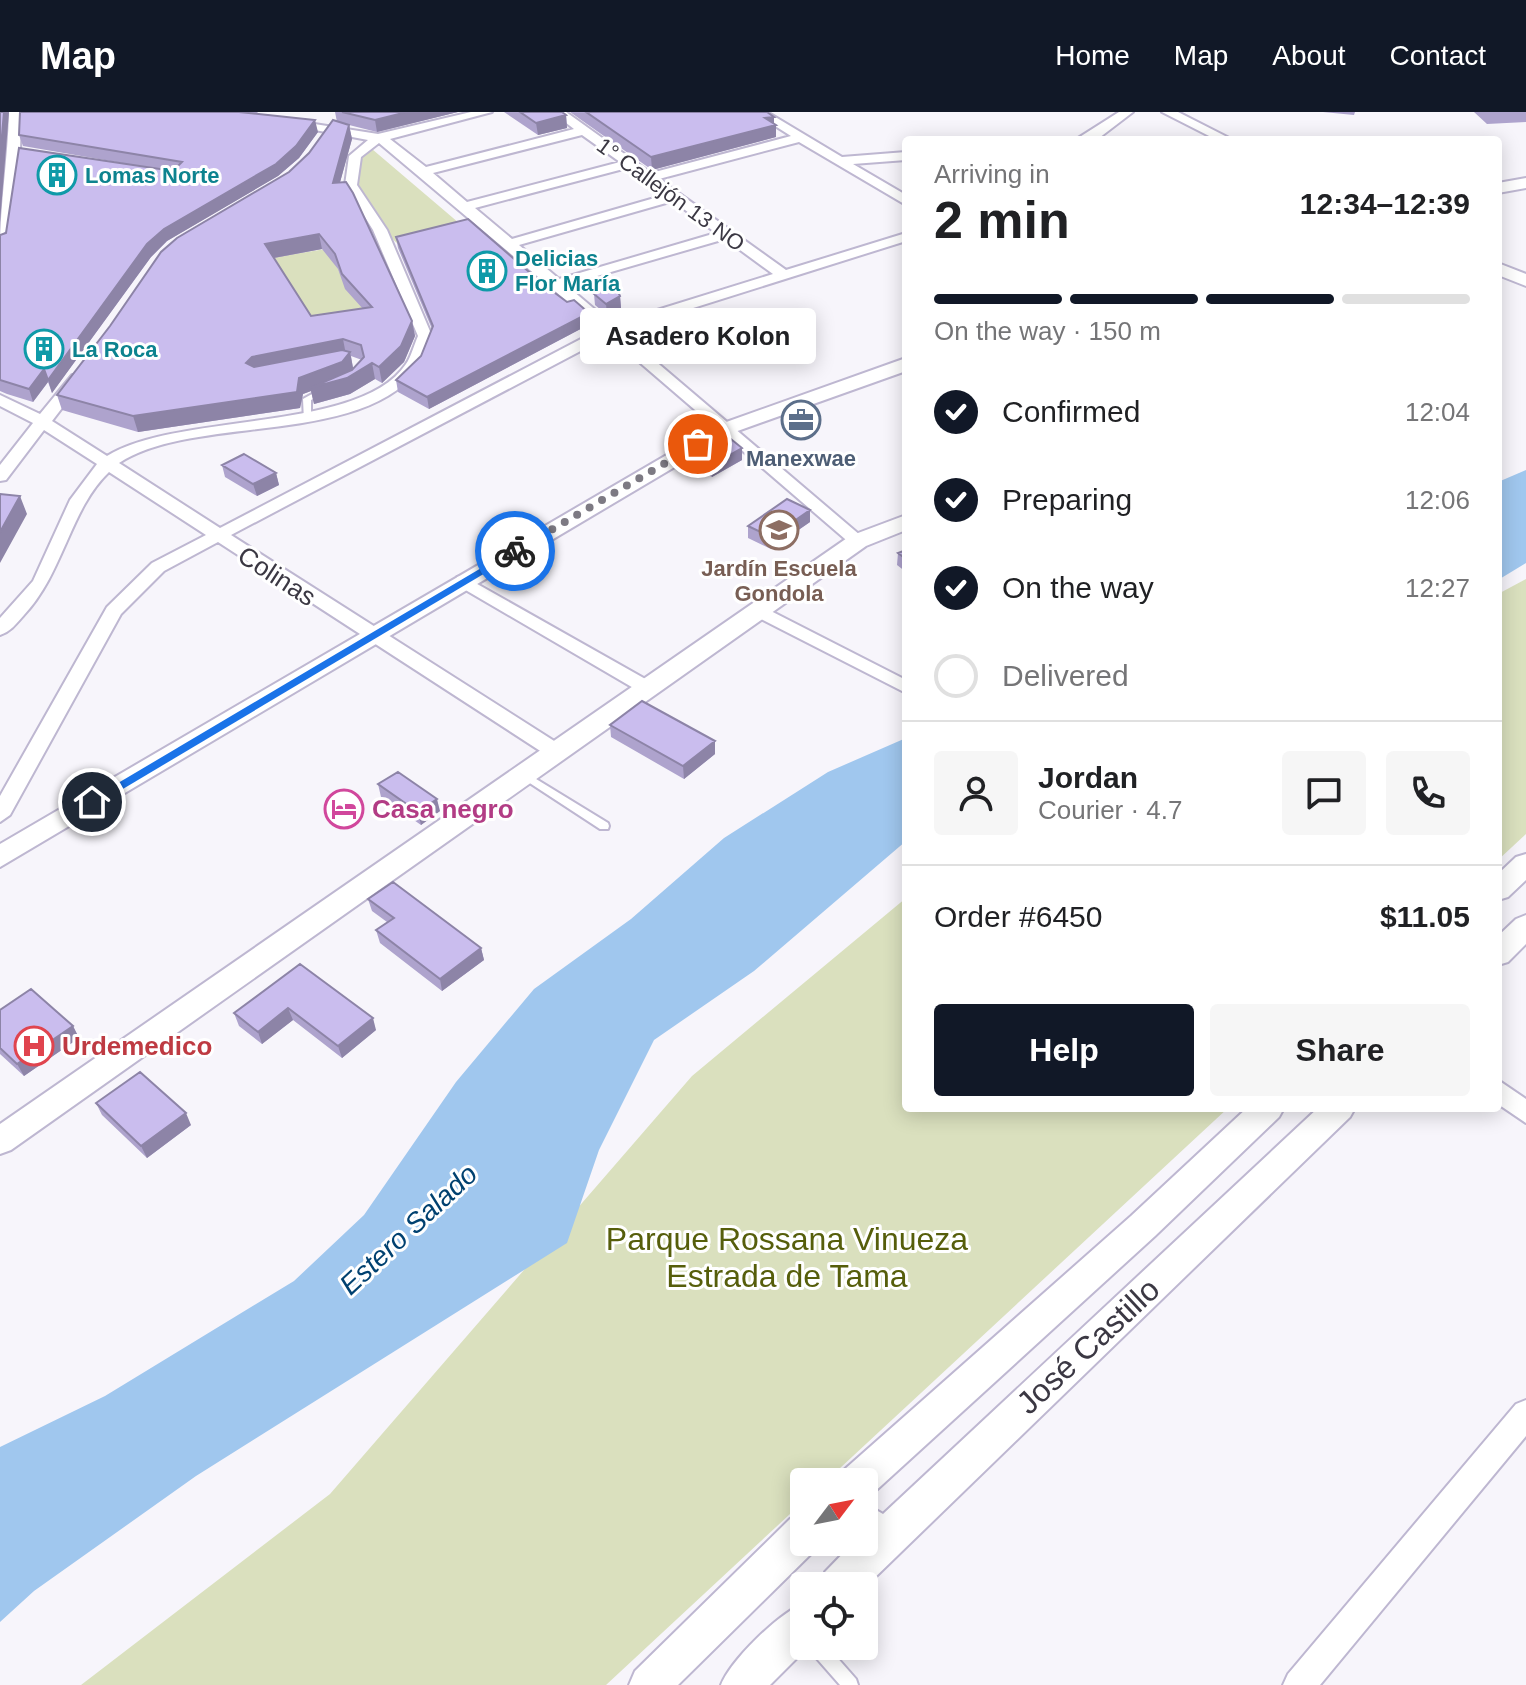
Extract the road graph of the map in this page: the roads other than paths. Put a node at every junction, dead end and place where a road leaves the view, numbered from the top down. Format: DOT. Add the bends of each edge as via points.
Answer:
graph roads {
  1 [pos="15,112"];
  2 [pos="486,112"];
  3 [pos="558,112"];
  4 [pos="759,112"];
  5 [pos="1127,112"];
  6 [pos="1168,112"];
  7 [pos="790,114"];
  8 [pos="339,116"];
  9 [pos="272,121"];
  10 [pos="301,125"];
  11 [pos="583,131"];
  12 [pos="801,136"];
  13 [pos="1092,136"];
  14 [pos="1218,136"];
  15 [pos="378,138"];
  16 [pos="29,154"];
  17 [pos="902,156"];
  18 [pos="9,161"];
  19 [pos="841,161"];
  20 [pos="628,164"];
  21 [pos="425,171"];
  22 [pos="648,178"];
  23 [pos="1526,183"];
  24 [pos="1502,187"];
  25 [pos="674,197"];
  26 [pos="902,199"];
  27 [pos="466,206"];
  28 [pos="726,234"];
  29 [pos="902,238"];
  30 [pos="509,244"];
  31 [pos="0,245"];
  32 [pos="1502,270"];
  33 [pos="784,275"];
  34 [pos="1525,280"];
  35 [pos="556,284"];
  36 [pos="1502,288"];
  37 [pos="609,330"];
  38 [pos="89,361"];
  39 [pos="902,365"];
  40 [pos="340,386"];
  41 [pos="0,400"];
  42 [pos="307,419"];
  43 [pos="43,422"];
  44 [pos="725,429"];
  45 [pos="106,464"];
  46 [pos="0,476"];
  47 [pos="902,524"];
  48 [pos="214,536"];
  49 [pos="858,541"];
  50 [pos="463,581"];
  51 [pos="759,611"];
  52 [pos="0,629"];
  53 [pos="372,637"];
  54 [pos="902,685"];
  55 [pos="649,689"];
  56 [pos="555,751"];
  57 [pos="522,774"];
  58 [pos="0,815"];
  59 [pos="604,826"];
  60 [pos="0,857"];
  61 [pos="1526,864"];
  62 [pos="1502,886"];
  63 [pos="1526,926"];
  64 [pos="1502,950"];
  65 [pos="1502,1093"];
  66 [pos="1264,1112"];
  67 [pos="1335,1112"];
  68 [pos="1526,1113"];
  69 [pos="0,1141"];
  70 [pos="1526,1414"];
  71 [pos="874,1468"];
  72 [pos="878,1527"];
  73 [pos="790,1547"];
  74 [pos="790,1644"];
  75 [pos="830,1660"];
  76 [pos="649,1685"];
  77 [pos="741,1685"];
  78 [pos="850,1685"];
  79 [pos="1299,1685"];
  1 -- 18 [label="street"];
  2 -- 15 [label="street"];
  3 -- 11 [label="street, 1° Callejón 13 NO"];
  4 -- 12 [label="street"];
  5 -- 13 [label="street"];
  6 -- 14 [label="street"];
  7 -- 12 [label="street"];
  8 -- 10 [label="street"];
  9 -- 10 [label="street"];
  10 -- 15 [label="street" via="325,135"];
  11 -- 20 [label="street, 1° Callejón 13 NO"];
  11 -- 21 [label="street"];
  12 -- 19 [label="street"];
  12 -- 22 [label="street"];
  15 -- 21 [label="street"];
  15 -- 42 [label="street" via="355,156 351,185 380,230 425,336 424,347 411,369 383,390"];
  16 -- 18 [label="street"];
  17 -- 19 [label="street"];
  18 -- 31 [label="street"];
  19 -- 26 [label="street"];
  20 -- 22 [label="street, 1° Callejón 13 NO"];
  20 -- 27 [label="street"];
  21 -- 27 [label="street"];
  22 -- 25 [label="street, 1° Callejón 13 NO"];
  23 -- 24 [label="street"];
  25 -- 28 [label="street, 1° Callejón 13 NO"];
  25 -- 30 [label="street"];
  27 -- 30 [label="street"];
  28 -- 33 [label="street, 1° Callejón 13 NO"];
  28 -- 35 [label="street"];
  29 -- 33 [label="street"];
  30 -- 35 [label="street"];
  32 -- 34 [label="street"];
  33 -- 37 [label="street"];
  34 -- 36 [label="street"];
  35 -- 37 [label="street"];
  37 -- 44 [label="street"];
  37 -- 48 [label="street"];
  38 -- 43 [label="street"];
  39 -- 44 [label="street"];
  40 -- 42 [label="lane" via="307,399"];
  41 -- 43 [label="street, Colinas"];
  42 -- 45 [label="street" via="172,437"];
  43 -- 45 [label="street, Colinas"];
  43 -- 46 [label="street"];
  44 -- 49 [label="street"];
  44 -- 50 [label="street"];
  45 -- 48 [label="street, Colinas"];
  45 -- 52 [label="street" via="88,482 45,574"];
  47 -- 49 [label="street"];
  48 -- 53 [label="street, Colinas"];
  48 -- 58 [label="street" via="158,567 113,611"];
  49 -- 51 [label="street"];
  50 -- 53 [label="street"];
  50 -- 55 [label="street"];
  51 -- 54 [label="street"];
  51 -- 55 [label="street"];
  53 -- 56 [label="street, Colinas"];
  53 -- 60 [label="street"];
  55 -- 56 [label="street"];
  56 -- 57 [label="street"];
  57 -- 59 [label="lane"];
  57 -- 69 [label="street"];
  61 -- 62 [label="street"];
  63 -- 64 [label="street"];
  65 -- 68 [label="street"];
  66 -- 71 [label="street, José Castillo"];
  67 -- 72 [label="street, José Castillo"];
  70 -- 79 [label="street"];
  73 -- 76 [label="street"];
  74 -- 77 [label="street"];
  75 -- 78 [label="lane"];
}
